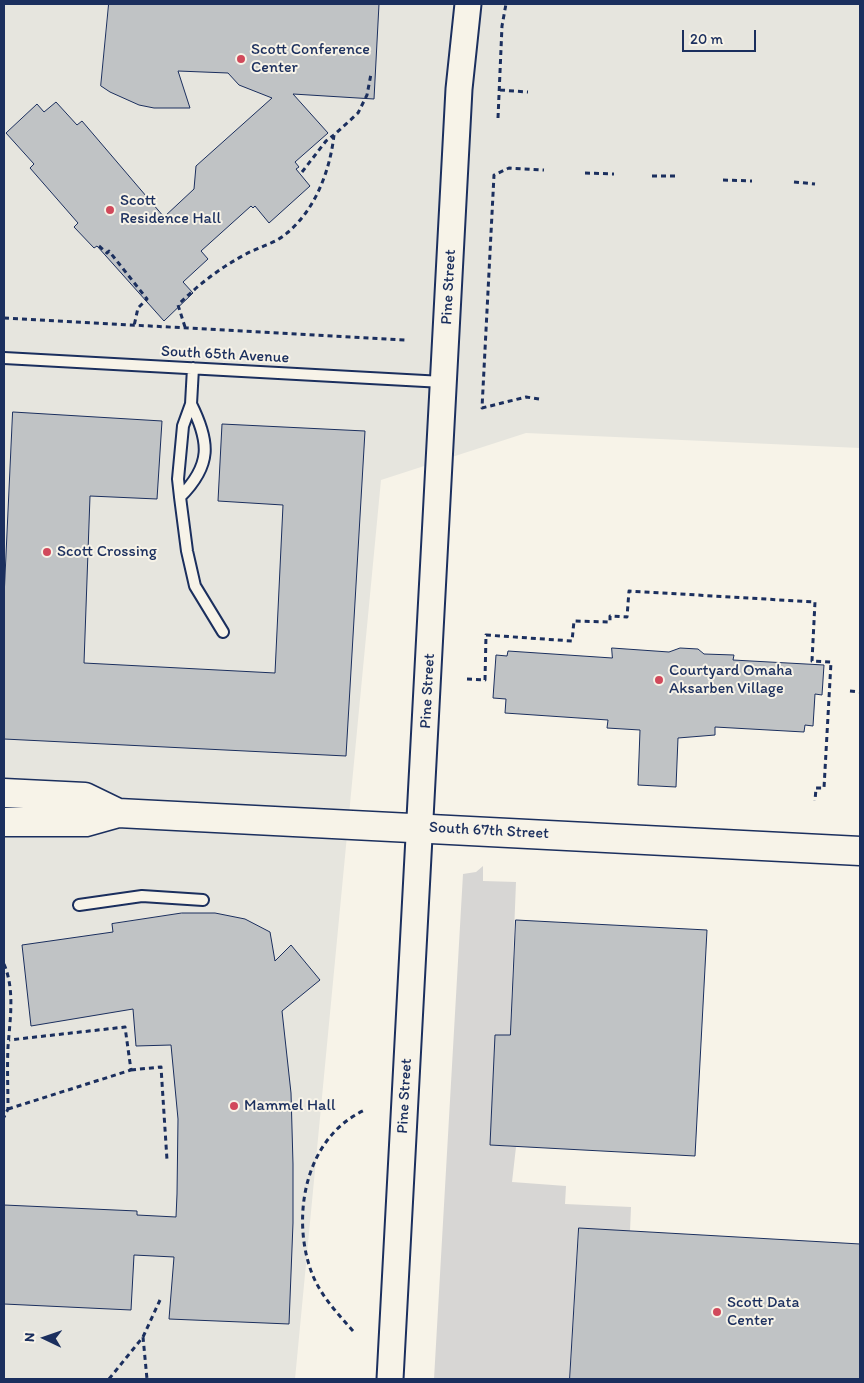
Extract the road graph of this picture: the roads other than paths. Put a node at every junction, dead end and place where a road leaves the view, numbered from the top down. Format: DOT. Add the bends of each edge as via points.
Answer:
graph roads {
  1 [pos="468,4"];
  2 [pos="4,358"];
  3 [pos="193,368"];
  4 [pos="444,382"];
  5 [pos="192,404"];
  6 [pos="180,497"];
  7 [pos="223,632"];
  8 [pos="4,793"];
  9 [pos="118,813"];
  10 [pos="4,822"];
  11 [pos="420,827"];
  12 [pos="860,851"];
  13 [pos="203,900"];
  14 [pos="79,905"];
  15 [pos="390,1379"];
  1 -- 4 [label="street, Pine Street" via="459,89"];
  2 -- 3 [label="lane, South 65th Avenue"];
  3 -- 4 [label="lane, South 65th Avenue"];
  3 -- 5 [label="lane"];
  4 -- 11 [label="street, Pine Street"];
  5 -- 6 [label="lane" via="183,426 178,480"];
  5 -- 6 [label="lane" via="203,428 206,448 192,485"];
  6 -- 7 [label="lane" via="195,586"];
  8 -- 9 [label="main road, South 67th Street" via="84,797"];
  9 -- 10 [label="main road, South 67th Street" via="86,822"];
  9 -- 11 [label="main road, South 67th Street"];
  11 -- 12 [label="main road, South 67th Street"];
  11 -- 15 [label="street, Pine Street"];
  13 -- 14 [label="lane" via="142,896"];
}
